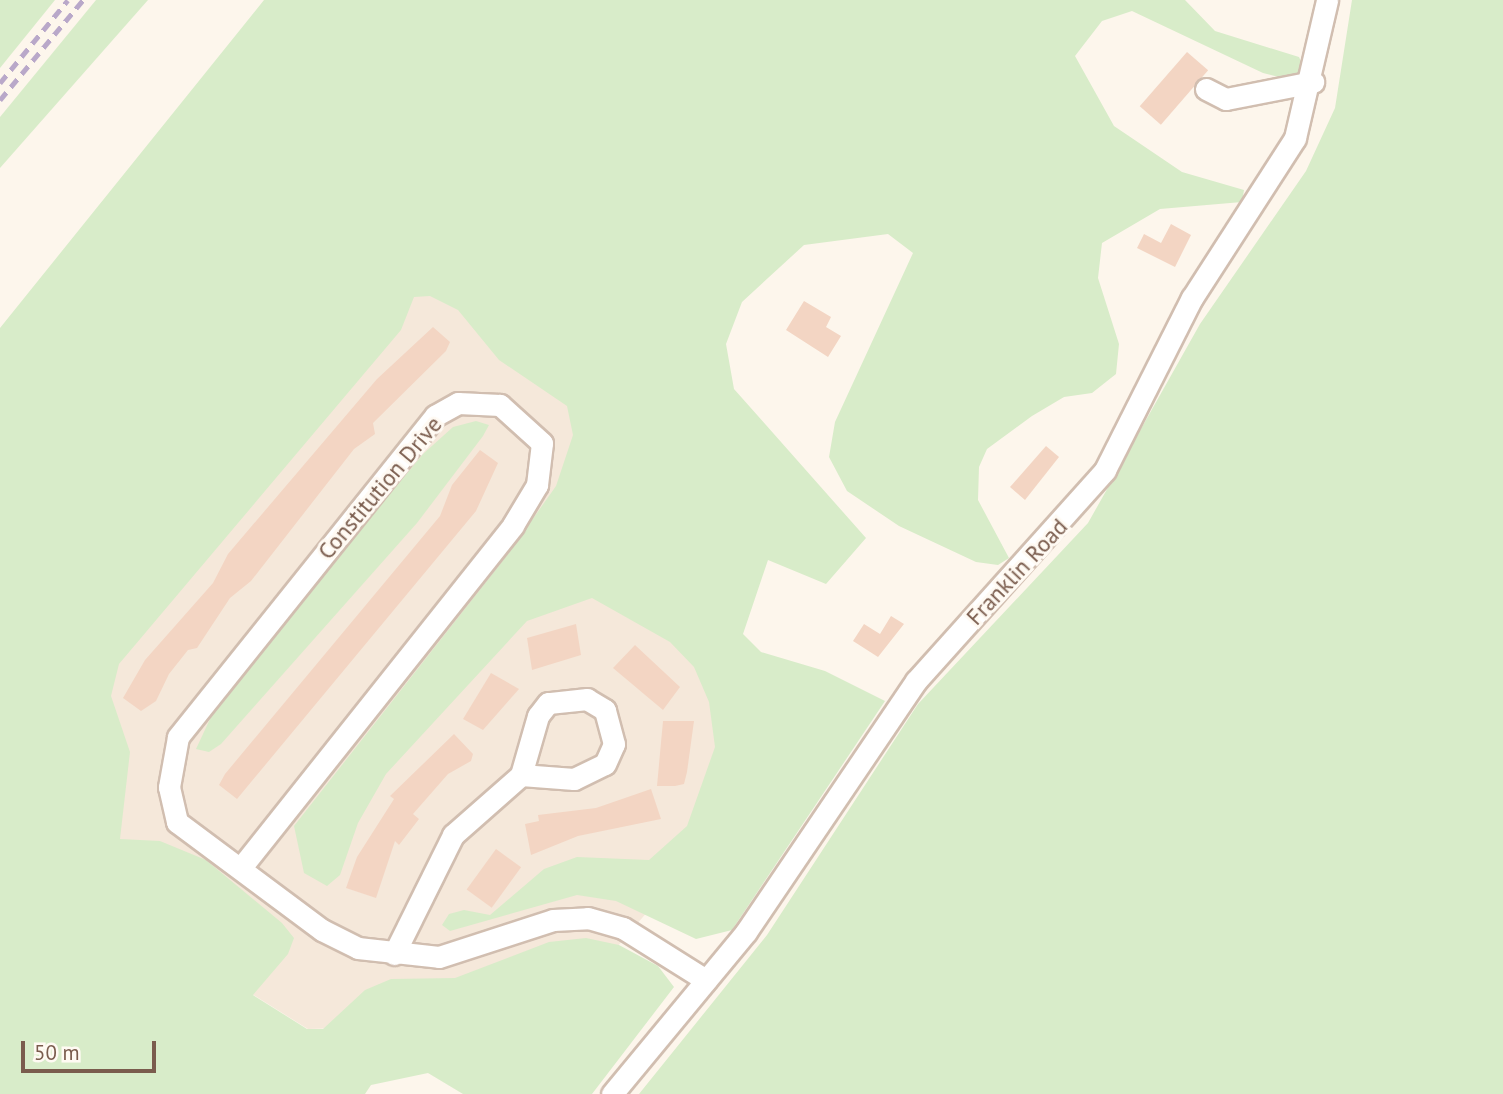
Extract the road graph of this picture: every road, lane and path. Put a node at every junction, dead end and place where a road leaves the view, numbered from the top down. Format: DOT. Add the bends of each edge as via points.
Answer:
graph roads {
  1 [pos="1327,0"];
  2 [pos="1312,82"];
  3 [pos="1206,89"];
  4 [pos="521,775"];
  5 [pos="243,866"];
  6 [pos="394,954"];
  7 [pos="706,980"];
  8 [pos="612,1094"];
  1 -- 2 [label="street, Franklin Road"];
  2 -- 3 [label="street" via="1226,99"];
  2 -- 7 [label="street, Franklin Road" via="1295,138 1192,298 1105,470 916,681 746,932"];
  4 -- 4 [label="street" via="574,779 605,764 614,744 605,710 587,699 548,703 538,716"];
  4 -- 6 [label="street" via="446,846"];
  5 -- 5 [label="street, Constitution Drive" via="513,525 537,485 542,443 499,405 458,403 435,416 178,737 169,787 177,822"];
  5 -- 6 [label="street, Constitution Drive" via="322,930 358,948"];
  6 -- 7 [label="street, Constitution Drive" via="439,957 553,920 588,918 623,928"];
  7 -- 8 [label="street, Franklin Road"];
}
